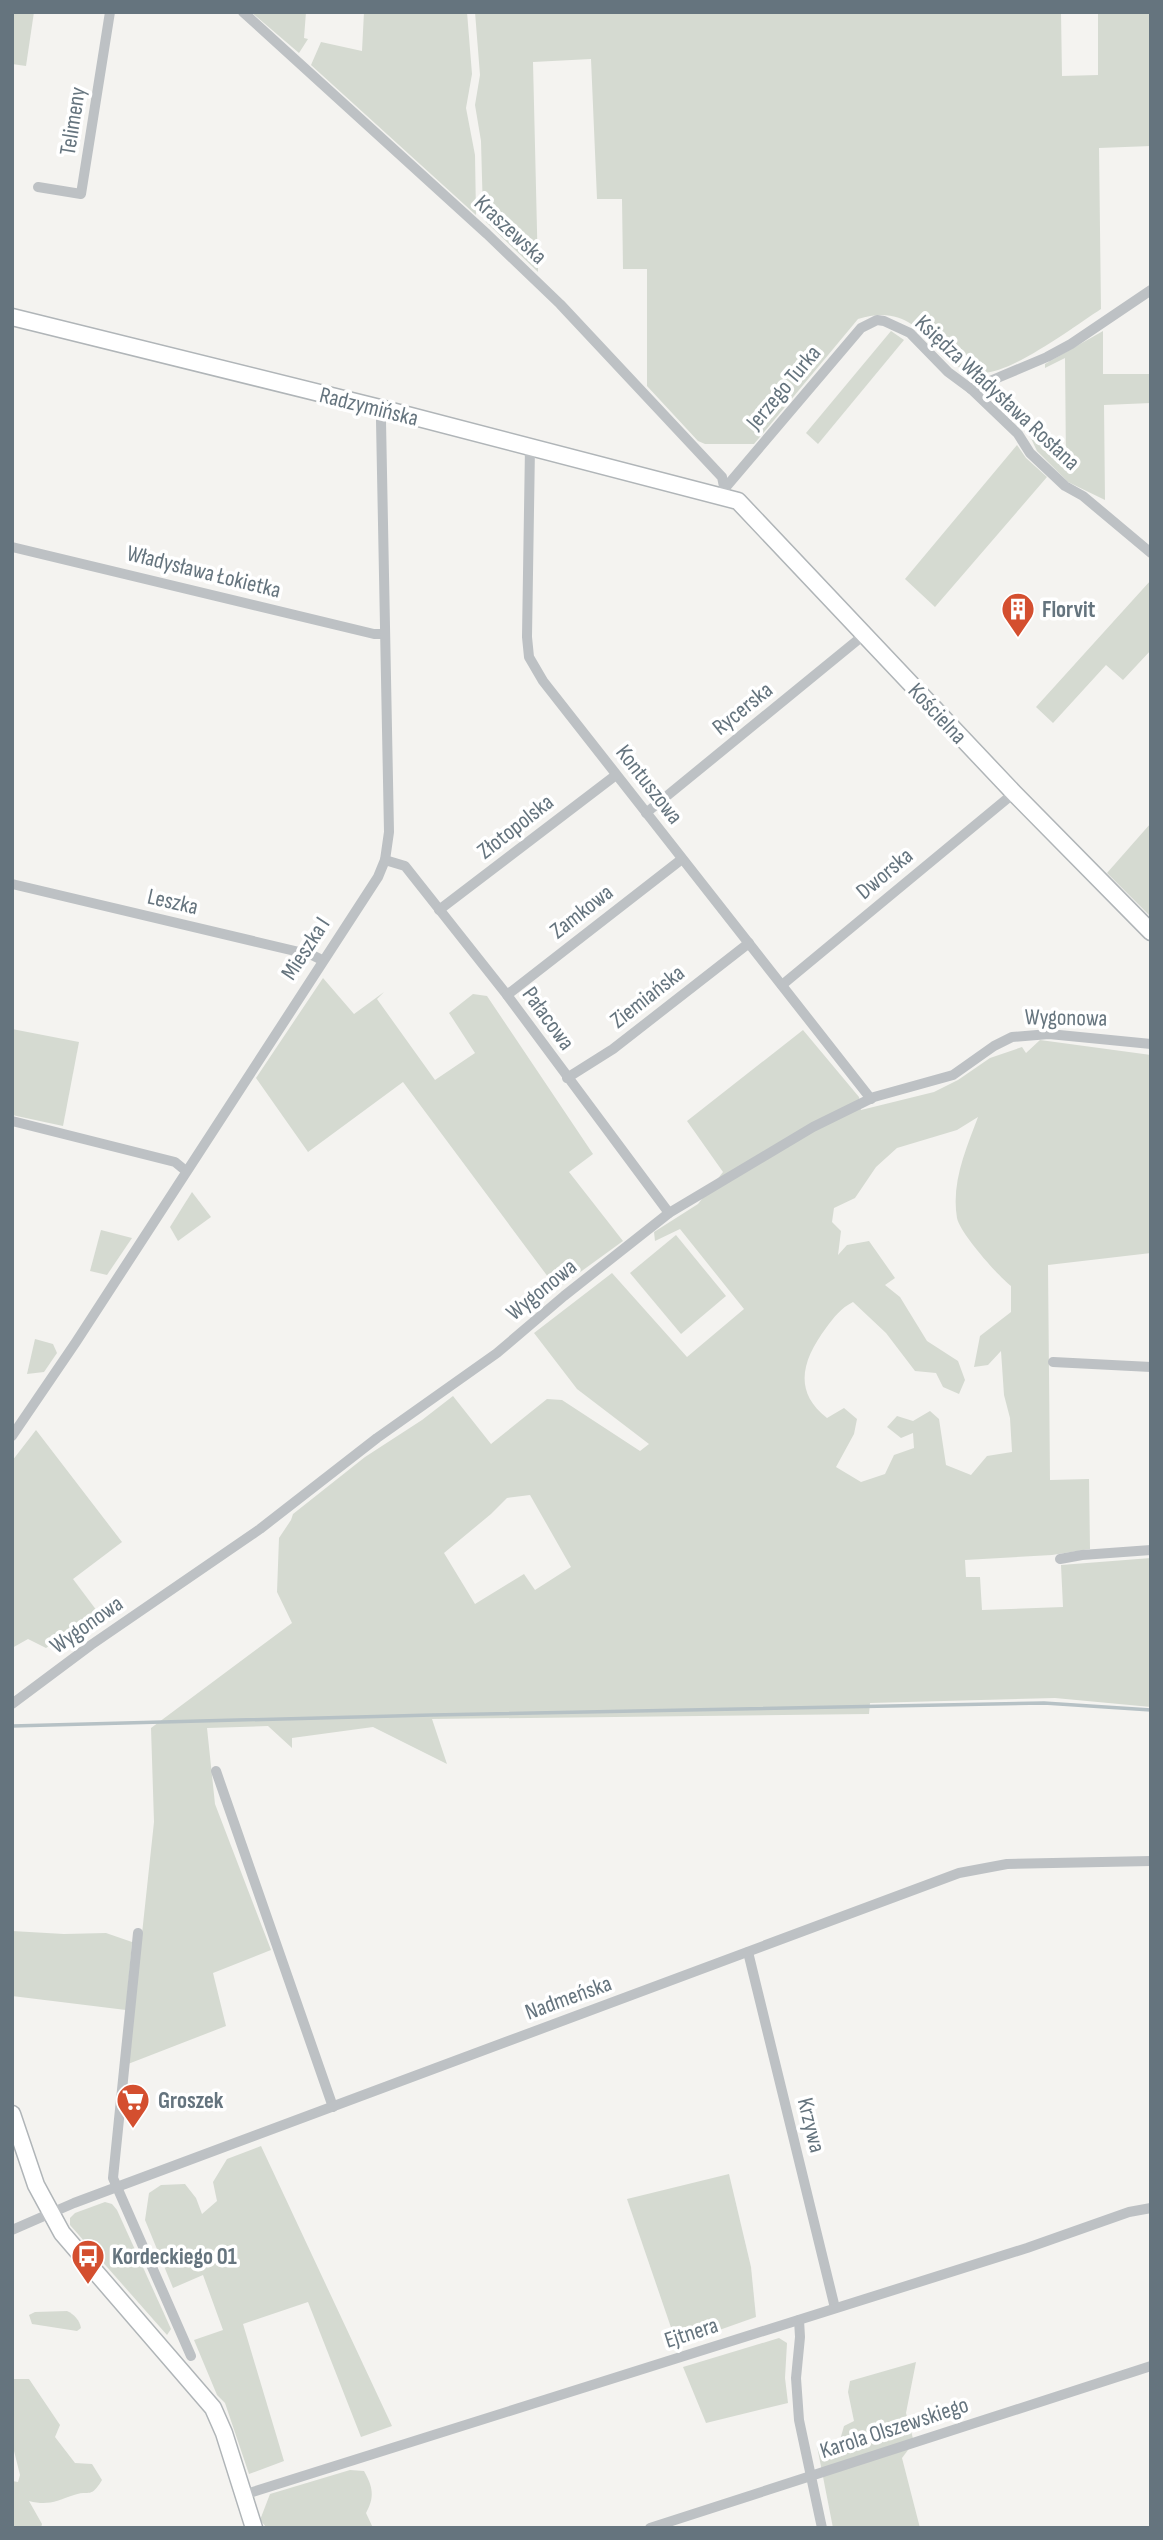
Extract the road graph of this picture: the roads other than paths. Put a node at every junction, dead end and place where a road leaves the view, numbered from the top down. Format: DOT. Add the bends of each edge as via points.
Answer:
graph roads {
  1 [pos="110,12"];
  2 [pos="243,12"];
  3 [pos="38,187"];
  4 [pos="1151,290"];
  5 [pos="12,317"];
  6 [pos="877,320"];
  7 [pos="971,389"];
  8 [pos="384,409"];
  9 [pos="530,447"];
  10 [pos="726,491"];
  11 [pos="12,547"];
  12 [pos="1149,547"];
  13 [pos="385,634"];
  14 [pos="865,634"];
  15 [pos="616,775"];
  16 [pos="1014,793"];
  17 [pos="646,813"];
  18 [pos="682,859"];
  19 [pos="384,860"];
  20 [pos="12,884"];
  21 [pos="439,910"];
  22 [pos="1151,932"];
  23 [pos="749,943"];
  24 [pos="323,960"];
  25 [pos="782,985"];
  26 [pos="507,995"];
  27 [pos="1151,1044"];
  28 [pos="567,1079"];
  29 [pos="871,1099"];
  30 [pos="12,1121"];
  31 [pos="186,1171"];
  32 [pos="669,1213"];
  33 [pos="1053,1362"];
  34 [pos="1151,1367"];
  35 [pos="12,1436"];
  36 [pos="1151,1550"];
  37 [pos="1060,1559"];
  38 [pos="12,1704"];
  39 [pos="216,1771"];
  40 [pos="1151,1861"];
  41 [pos="138,1933"];
  42 [pos="748,1952"];
  43 [pos="333,2107"];
  44 [pos="12,2114"];
  45 [pos="116,2188"];
  46 [pos="1151,2208"];
  47 [pos="49,2213"];
  48 [pos="12,2230"];
  49 [pos="835,2308"];
  50 [pos="799,2319"];
  51 [pos="191,2356"];
  52 [pos="1151,2366"];
  53 [pos="810,2476"];
  54 [pos="243,2495"];
  55 [pos="254,2528"];
  56 [pos="650,2528"];
  57 [pos="822,2528"];
  1 -- 3 [label="street, Telimeny" via="81,194"];
  2 -- 10 [label="street, Kraszewska" via="560,304 722,477"];
  4 -- 7 [label="street" via="1071,344"];
  5 -- 8 [label="street, Radzymińska"];
  6 -- 7 [label="street, Księdza Władysława Rosłana" via="910,334"];
  6 -- 10 [label="street, Jerzego Turka" via="861,328"];
  7 -- 12 [label="street, Księdza Władysława Rosłana" via="1065,486"];
  8 -- 9 [label="street, Radzymińska"];
  8 -- 13 [label="street, Mieszka I"];
  9 -- 10 [label="street, Radzymińska"];
  9 -- 15 [label="street, Kontuszowa" via="529,657"];
  10 -- 14 [label="street, Kościelna"];
  11 -- 13 [label="street, Władysława Łokietka"];
  13 -- 19 [label="street, Mieszka I" via="388,832"];
  14 -- 16 [label="street, Kościelna"];
  14 -- 17 [label="street, Rycerska"];
  15 -- 17 [label="street, Kontuszowa"];
  15 -- 21 [label="street, Złotopolska"];
  16 -- 22 [label="street, Kościelna"];
  16 -- 25 [label="street, Dworska"];
  17 -- 18 [label="street, Kontuszowa"];
  18 -- 23 [label="street, Kontuszowa"];
  18 -- 26 [label="street, Zamkowa"];
  19 -- 21 [label="street, Pałacowa" via="405,866"];
  19 -- 24 [label="street, Mieszka I" via="378,877"];
  20 -- 24 [label="street, Leszka"];
  21 -- 26 [label="street, Pałacowa"];
  23 -- 25 [label="street, Kontuszowa"];
  23 -- 28 [label="street, Ziemiańska"];
  24 -- 31 [label="street, Mieszka I"];
  25 -- 29 [label="street, Kontuszowa"];
  26 -- 28 [label="street, Pałacowa"];
  27 -- 29 [label="street, Wygonowa" via="1049,1034 1012,1037 953,1075"];
  28 -- 32 [label="street, Pałacowa"];
  29 -- 32 [label="street, Wygonowa" via="813,1127"];
  30 -- 31 [label="street" via="175,1162"];
  31 -- 35 [label="street, Mieszka I"];
  32 -- 38 [label="street, Wygonowa" via="497,1353 260,1529"];
  33 -- 34 [label="street"];
  36 -- 37 [label="street"];
  39 -- 43 [label="street"];
  40 -- 42 [label="street, Nadmeńska" via="976,1868"];
  41 -- 45 [label="street" via="114,2151"];
  42 -- 43 [label="street, Nadmeńska"];
  42 -- 49 [label="street, Krzywa"];
  43 -- 45 [label="street, Nadmeńska"];
  44 -- 47 [label="street"];
  45 -- 47 [label="street, Nadmeńska"];
  45 -- 51 [label="street"];
  46 -- 49 [label="street, Ejtnera"];
  47 -- 48 [label="street, Nadmeńska"];
  47 -- 54 [label="street" via="213,2408"];
  49 -- 50 [label="street, Ejtnera"];
  50 -- 53 [label="street" via="796,2378"];
  50 -- 54 [label="street, Ejtnera"];
  52 -- 53 [label="street, Karola Olszewskiego"];
  53 -- 56 [label="street, Karola Olszewskiego"];
  53 -- 57 [label="street"];
  54 -- 55 [label="street"];
}
